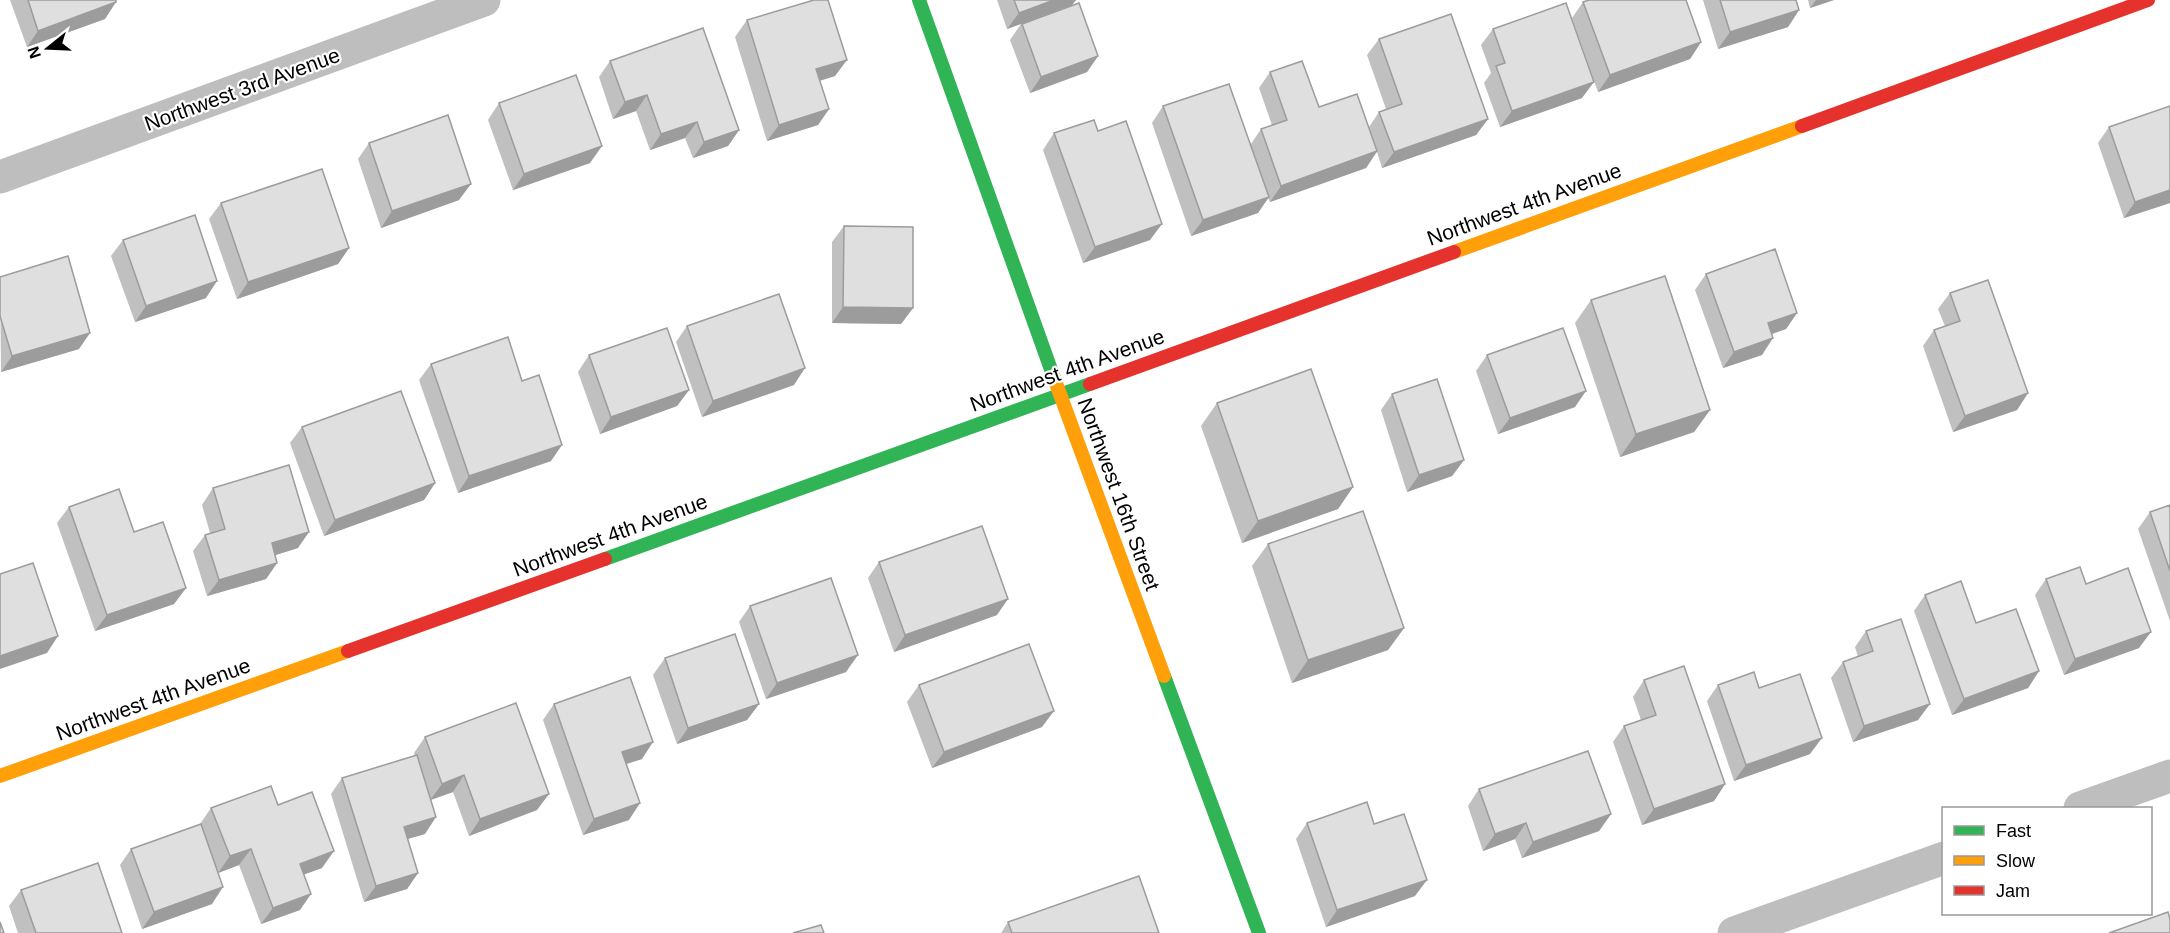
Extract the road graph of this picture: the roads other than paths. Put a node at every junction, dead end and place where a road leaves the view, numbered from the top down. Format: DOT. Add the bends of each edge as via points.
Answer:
graph roads {
  1 [pos="484,0"];
  2 [pos="919,0"];
  3 [pos="2148,0"];
  4 [pos="0,177"];
  5 [pos="1060,395"];
  6 [pos="0,776"];
  7 [pos="2170,776"];
  8 [pos="2083,807"];
  9 [pos="1942,859"];
  10 [pos="1259,933"];
  11 [pos="1734,933"];
  1 -- 4 [label="street, Northwest 3rd Avenue"];
  2 -- 5 [label="street, Northwest 16th Street"];
  3 -- 5 [label="street, Northwest 4th Avenue"];
  5 -- 6 [label="street, Northwest 4th Avenue"];
  5 -- 10 [label="street, Northwest 16th Street"];
  7 -- 8 [label="street"];
  9 -- 11 [label="street"];
}
